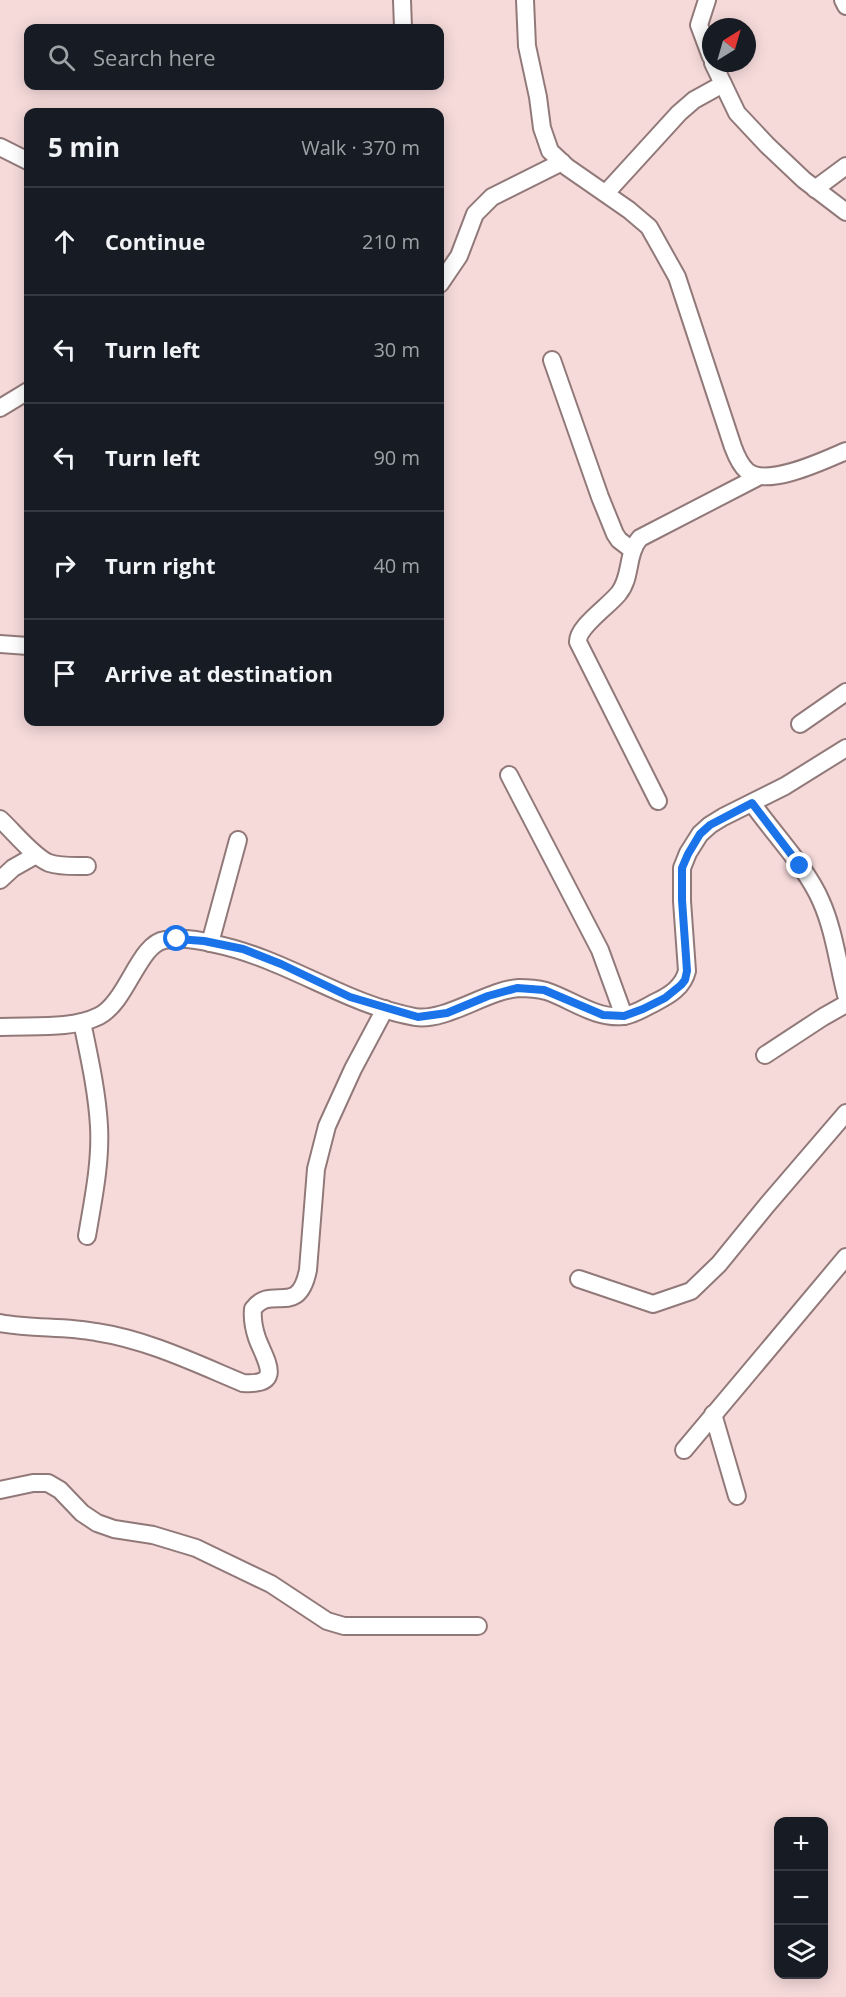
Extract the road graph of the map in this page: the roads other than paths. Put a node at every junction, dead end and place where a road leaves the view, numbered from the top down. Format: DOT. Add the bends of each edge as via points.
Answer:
graph roads {
  1 [pos="402,0"];
  2 [pos="525,0"];
  3 [pos="707,0"];
  4 [pos="843,0"];
  5 [pos="846,6"];
  6 [pos="403,24"];
  7 [pos="702,33"];
  8 [pos="717,72"];
  9 [pos="723,84"];
  10 [pos="0,147"];
  11 [pos="24,159"];
  12 [pos="562,162"];
  13 [pos="846,166"];
  14 [pos="815,189"];
  15 [pos="606,193"];
  16 [pos="846,212"];
  17 [pos="444,278"];
  18 [pos="552,360"];
  19 [pos="24,393"];
  20 [pos="0,408"];
  21 [pos="846,451"];
  22 [pos="758,477"];
  23 [pos="632,550"];
  24 [pos="0,644"];
  25 [pos="24,646"];
  26 [pos="846,692"];
  27 [pos="800,724"];
  28 [pos="846,748"];
  29 [pos="509,775"];
  30 [pos="658,801"];
  31 [pos="752,803"];
  32 [pos="0,819"];
  33 [pos="238,840"];
  34 [pos="36,855"];
  35 [pos="87,866"];
  36 [pos="0,880"];
  37 [pos="210,943"];
  38 [pos="846,995"];
  39 [pos="846,1004"];
  40 [pos="386,1009"];
  41 [pos="624,1016"];
  42 [pos="82,1022"];
  43 [pos="0,1027"];
  44 [pos="765,1055"];
  45 [pos="846,1113"];
  46 [pos="87,1236"];
  47 [pos="846,1257"];
  48 [pos="579,1279"];
  49 [pos="0,1323"];
  50 [pos="713,1414"];
  51 [pos="684,1450"];
  52 [pos="0,1490"];
  53 [pos="737,1496"];
  54 [pos="478,1626"];
  1 -- 6 [label="street"];
  2 -- 12 [label="street" via="527,46 542,128 550,151"];
  3 -- 7 [label="street" via="699,25"];
  4 -- 5 [label="street"];
  8 -- 9 [label="street"];
  9 -- 14 [label="street" via="737,112 766,145"];
  9 -- 15 [label="street" via="679,113"];
  10 -- 11 [label="street"];
  12 -- 15 [label="street"];
  12 -- 17 [label="street" via="492,196 475,214 459,256"];
  13 -- 14 [label="street"];
  14 -- 16 [label="street"];
  15 -- 22 [label="street" via="649,227 672,267 732,447 740,464"];
  18 -- 23 [label="street" via="615,534"];
  19 -- 20 [label="street"];
  21 -- 22 [label="street" via="806,467"];
  22 -- 23 [label="street" via="640,538"];
  23 -- 30 [label="street" via="619,594 584,628 578,642"];
  24 -- 25 [label="street"];
  26 -- 27 [label="street"];
  28 -- 31 [label="street"];
  29 -- 41 [label="street" via="600,950"];
  31 -- 38 [label="street" via="821,900"];
  31 -- 41 [label="street" via="700,834 682,868 685,980 665,998"];
  32 -- 34 [label="street"];
  33 -- 37 [label="street"];
  34 -- 35 [label="street" via="65,866"];
  34 -- 36 [label="street"];
  37 -- 40 [label="street" via="243,949"];
  37 -- 42 [label="street" via="177,939 153,945 122,995 100,1016"];
  39 -- 44 [label="street"];
  40 -- 41 [label="street" via="418,1017 447,1013 517,988 544,990 603,1015"];
  40 -- 49 [label="street" via="327,1126 316,1169 305,1283 301,1292 291,1297 263,1300 253,1309 254,1327 270,1366 264,1381 243,1383 140,1341 94,1331"];
  42 -- 43 [label="street"];
  42 -- 46 [label="street" via="99,1127 97,1176"];
  45 -- 48 [label="street" via="719,1264 691,1291 653,1304"];
  47 -- 50 [label="street"];
  50 -- 51 [label="street"];
  50 -- 53 [label="street"];
  52 -- 54 [label="street" via="48,1483 96,1523 196,1548 271,1584 327,1622 360,1627"];
}
